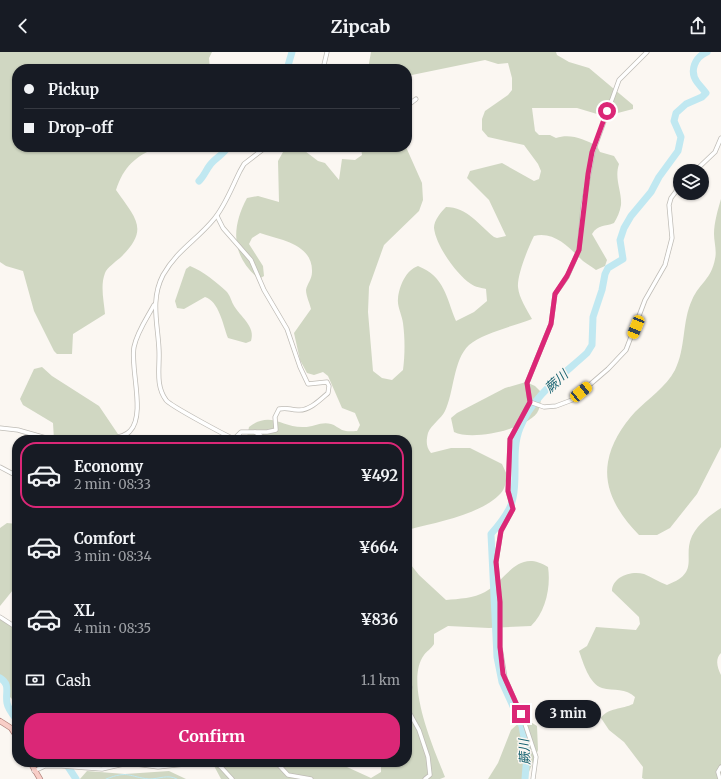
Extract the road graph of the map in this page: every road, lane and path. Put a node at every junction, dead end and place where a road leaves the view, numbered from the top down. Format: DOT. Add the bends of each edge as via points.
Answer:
graph roads {
  1 [pos="327,52"];
  2 [pos="647,52"];
  3 [pos="325,64"];
  4 [pos="416,99"];
  5 [pos="412,102"];
  6 [pos="721,138"];
  7 [pos="260,152"];
  8 [pos="702,164"];
  9 [pos="673,195"];
  10 [pos="217,216"];
  11 [pos="155,304"];
  12 [pos="530,402"];
  13 [pos="0,428"];
  14 [pos="255,432"];
  15 [pos="36,435"];
  16 [pos="124,435"];
  17 [pos="228,435"];
  18 [pos="239,435"];
  19 [pos="260,435"];
  20 [pos="0,467"];
  21 [pos="12,473"];
  22 [pos="0,618"];
  23 [pos="12,625"];
  24 [pos="412,717"];
  25 [pos="0,721"];
  26 [pos="12,730"];
  27 [pos="32,767"];
  28 [pos="44,767"];
  29 [pos="80,767"];
  30 [pos="111,767"];
  31 [pos="221,767"];
  32 [pos="281,767"];
  33 [pos="721,767"];
  34 [pos="34,771"];
  35 [pos="40,779"];
  36 [pos="232,779"];
  37 [pos="311,779"];
  38 [pos="425,779"];
  39 [pos="533,779"];
  40 [pos="720,779"];
  1 -- 3 [label="street"];
  2 -- 12 [label="street" via="619,80 592,152 579,250 555,294 551,324 527,383"];
  4 -- 5 [label="street"];
  6 -- 8 [label="street" via="715,152"];
  7 -- 10 [label="street" via="244,164"];
  9 -- 12 [label="street" via="669,205 672,238 665,265 645,300 626,350 572,400 556,406 538,406"];
  10 -- 11 [label="street" via="173,260 159,284"];
  10 -- 14 [label="street" via="223,228 251,260 264,290 287,329 308,384 327,382 329,386 328,393 304,410 288,407 279,409 275,417 276,430"];
  11 -- 16 [label="street" via="134,347 134,424 130,432"];
  11 -- 17 [label="street" via="158,373 166,400 174,408"];
  12 -- 39 [label="street" via="510,439 508,491 513,509 501,531 496,562 500,594 502,668 536,757"];
  13 -- 15 [label="street"];
  14 -- 18 [label="street" via="241,432"];
  14 -- 19 [label="street"];
  20 -- 21 [label="street"];
  22 -- 23 [label="street"];
  24 -- 38 [label="street" via="420,730 429,762 430,775"];
  25 -- 26 [label="main road"];
  27 -- 34 [label="main road"];
  28 -- 34 [label="street"];
  29 -- 30 [label="street" via="102,769"];
  31 -- 36 [label="street"];
  32 -- 37 [label="street" via="288,775"];
  33 -- 40 [label="street" via="718,772"];
  34 -- 35 [label="main road"];
}
